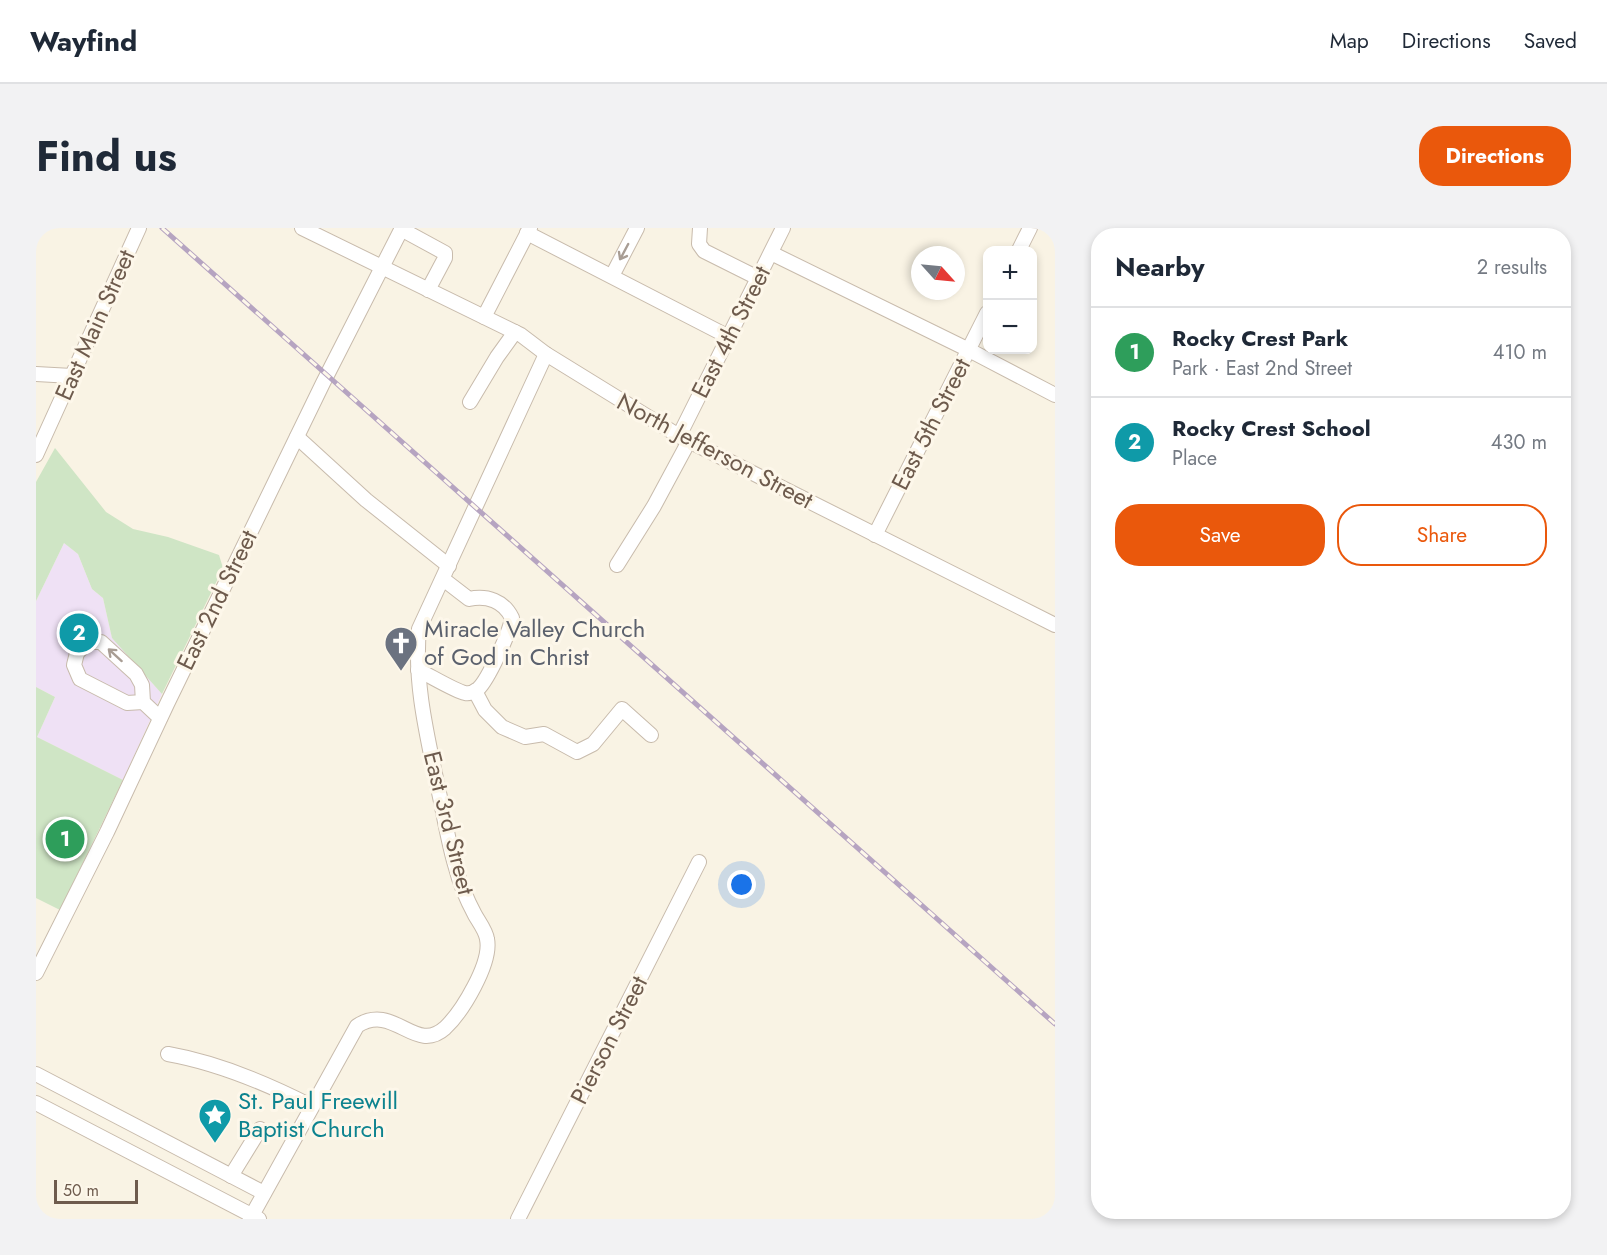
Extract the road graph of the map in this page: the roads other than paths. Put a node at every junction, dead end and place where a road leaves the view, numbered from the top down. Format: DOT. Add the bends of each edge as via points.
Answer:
graph roads {
  1 [pos="139,228"];
  2 [pos="302,228"];
  3 [pos="401,228"];
  4 [pos="637,228"];
  5 [pos="700,228"];
  6 [pos="783,228"];
  7 [pos="1030,228"];
  8 [pos="529,230"];
  9 [pos="1021,246"];
  10 [pos="771,253"];
  11 [pos="382,267"];
  12 [pos="612,276"];
  13 [pos="758,278"];
  14 [pos="428,290"];
  15 [pos="484,317"];
  16 [pos="983,321"];
  17 [pos="514,332"];
  18 [pos="729,337"];
  19 [pos="969,350"];
  20 [pos="546,354"];
  21 [pos="36,374"];
  22 [pos="72,376"];
  23 [pos="1055,395"];
  24 [pos="470,402"];
  25 [pos="297,437"];
  26 [pos="684,439"];
  27 [pos="36,456"];
  28 [pos="874,535"];
  29 [pos="617,564"];
  30 [pos="446,572"];
  31 [pos="1055,625"];
  32 [pos="418,670"];
  33 [pos="476,691"];
  34 [pos="143,702"];
  35 [pos="160,718"];
  36 [pos="651,735"];
  37 [pos="699,862"];
  38 [pos="36,973"];
  39 [pos="168,1053"];
  40 [pos="36,1074"];
  41 [pos="36,1103"];
  42 [pos="312,1106"];
  43 [pos="260,1129"];
  44 [pos="231,1176"];
  45 [pos="264,1193"];
  46 [pos="254,1218"];
  47 [pos="518,1219"];
  1 -- 22 [label="street, East Main Street"];
  2 -- 11 [label="street, North Jefferson Street"];
  3 -- 11 [label="street, East 2nd Street"];
  3 -- 14 [label="street" via="445,253"];
  4 -- 12 [label="street, one-way"];
  5 -- 13 [label="street" via="699,244 704,251"];
  6 -- 10 [label="street, East 4th Street"];
  7 -- 9 [label="street"];
  8 -- 12 [label="street"];
  8 -- 15 [label="street"];
  10 -- 13 [label="street, East 4th Street"];
  10 -- 19 [label="street"];
  11 -- 14 [label="street, North Jefferson Street"];
  11 -- 25 [label="street, East 2nd Street"];
  12 -- 18 [label="street"];
  13 -- 18 [label="street, East 4th Street"];
  14 -- 15 [label="street, North Jefferson Street"];
  15 -- 17 [label="street, North Jefferson Street"];
  16 -- 19 [label="street, East 5th Street"];
  17 -- 20 [label="street, North Jefferson Street"];
  17 -- 24 [label="street"];
  18 -- 26 [label="street, East 4th Street"];
  19 -- 23 [label="street"];
  19 -- 28 [label="street, East 5th Street"];
  20 -- 26 [label="street, North Jefferson Street"];
  20 -- 30 [label="street, East 3rd Street"];
  21 -- 22 [label="street"];
  22 -- 27 [label="street, East Main Street"];
  25 -- 30 [label="street"];
  25 -- 35 [label="street, East 2nd Street"];
  26 -- 28 [label="street, North Jefferson Street"];
  26 -- 29 [label="street, East 4th Street" via="654,506"];
  28 -- 31 [label="street, North Jefferson Street"];
  30 -- 32 [label="street, East 3rd Street" via="420,629"];
  30 -- 33 [label="street" via="469,599 485,598 499,603 512,618"];
  32 -- 33 [label="street" via="464,693"];
  32 -- 42 [label="street, East 3rd Street" via="424,723 456,869 487,939 486,957 460,1010 432,1036 404,1030 391,1021 366,1020 357,1026"];
  33 -- 36 [label="street" via="485,710 502,727 525,737 544,734 577,752 593,744 622,709"];
  34 -- 34 [label="street, one-way" via="142,685 136,674 101,642 88,642 77,653 74,665 80,679 127,703"];
  34 -- 35 [label="street"];
  35 -- 38 [label="street, East 2nd Street"];
  37 -- 47 [label="street, Pierson Street"];
  39 -- 42 [label="street" via="224,1068"];
  40 -- 44 [label="street"];
  41 -- 46 [label="street"];
  42 -- 45 [label="street, East 3rd Street"];
  43 -- 44 [label="street"];
  44 -- 45 [label="street"];
  45 -- 46 [label="street, East 3rd Street"];
}
